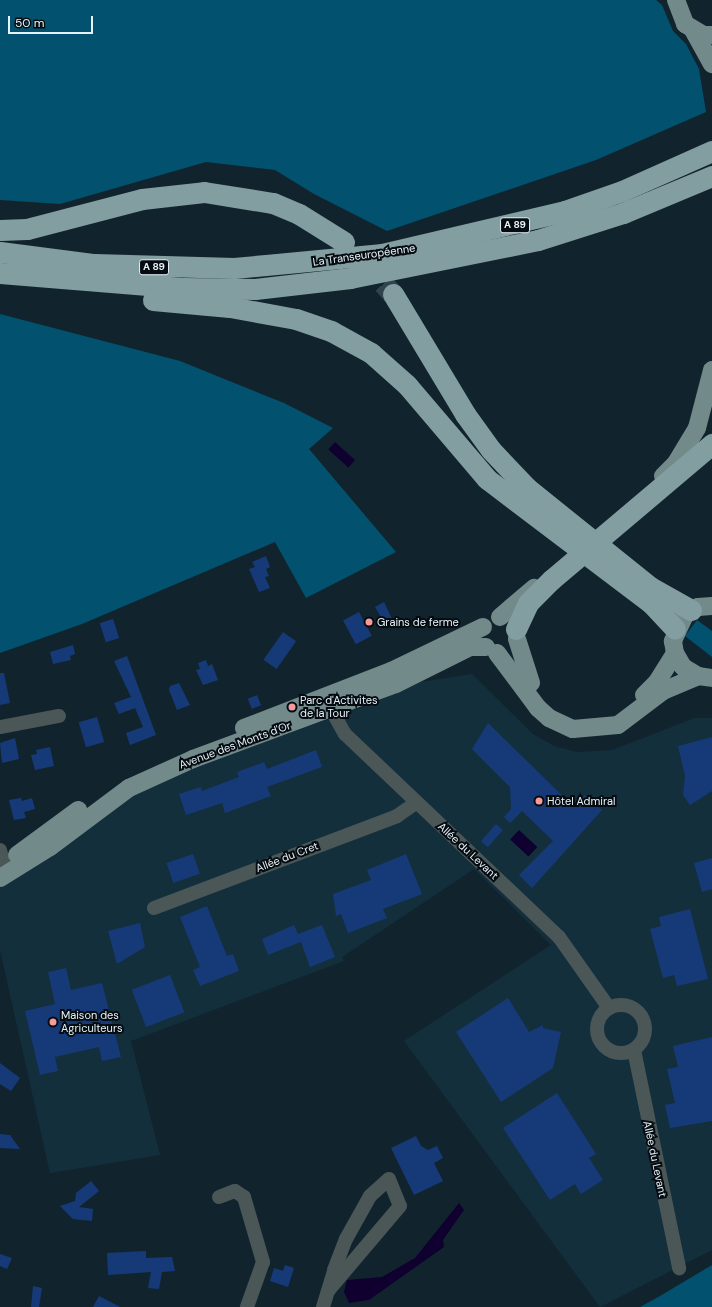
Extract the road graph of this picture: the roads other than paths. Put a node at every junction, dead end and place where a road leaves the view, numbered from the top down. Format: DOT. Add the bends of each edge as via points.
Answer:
graph roads {
  1 [pos="673,2"];
  2 [pos="693,30"];
  3 [pos="712,35"];
  4 [pos="712,64"];
  5 [pos="712,150"];
  6 [pos="712,176"];
  7 [pos="0,230"];
  8 [pos="344,242"];
  9 [pos="0,252"];
  10 [pos="0,273"];
  11 [pos="96,284"];
  12 [pos="393,294"];
  13 [pos="712,370"];
  14 [pos="712,444"];
  15 [pos="620,517"];
  16 [pos="705,605"];
  17 [pos="483,627"];
  18 [pos="511,628"];
  19 [pos="675,629"];
  20 [pos="492,650"];
  21 [pos="675,653"];
  22 [pos="705,677"];
  23 [pos="328,704"];
  24 [pos="59,716"];
  25 [pos="0,727"];
  26 [pos="417,802"];
  27 [pos="2,867"];
  28 [pos="154,908"];
  29 [pos="608,1008"];
  30 [pos="634,1050"];
  31 [pos="219,1197"];
  32 [pos="679,1268"];
  33 [pos="328,1291"];
  34 [pos="248,1307"];
  35 [pos="324,1307"];
  1 -- 2 [label="main road" via="685,24"];
  2 -- 3 [label="main road"];
  2 -- 4 [label="main road"];
  5 -- 9 [label="highway, La Transeuropéenne / A 89" via="622,191 565,211 382,254 234,268 94,264"];
  6 -- 11 [label="highway, La Transeuropéenne / A 89" via="623,213 538,240 365,276 255,289"];
  7 -- 8 [label="highway" via="27,229 142,199 204,192 273,203 299,214"];
  10 -- 11 [label="highway, La Transeuropéenne / A 89"];
  11 -- 19 [label="highway" via="124,297 230,307 296,319 331,331 371,354 406,385 487,479 651,603"];
  12 -- 16 [label="highway" via="465,414 521,483 650,587"];
  13 -- 15 [label="main road" via="705,408 688,446 658,481"];
  14 -- 15 [label="highway"];
  15 -- 18 [label="highway" via="549,577"];
  16 -- 19 [label="main road"];
  17 -- 18 [label="main road" via="491,619"];
  17 -- 20 [label="main road" via="481,637"];
  17 -- 23 [label="main road, Avenue des Monts d'Or"];
  18 -- 20 [label="main road" via="508,651"];
  18 -- 21 [label="main road" via="524,669 536,693 558,713 588,721 622,712 640,699 657,682"];
  19 -- 21 [label="main road"];
  20 -- 22 [label="main road" via="538,708 549,718 573,729 618,725 663,691"];
  20 -- 23 [label="main road, Avenue des Monts d'Or" via="470,647 396,684"];
  21 -- 22 [label="main road" via="683,667"];
  23 -- 26 [label="street, Allée du Levant" via="345,734"];
  23 -- 27 [label="main road, Avenue des Monts d'Or" via="188,749 125,778"];
  24 -- 25 [label="street"];
  26 -- 28 [label="street, Allée du Cret" via="397,816"];
  26 -- 29 [label="street, Allée du Levant" via="559,937"];
  29 -- 30 [label="street" via="630,1007 642,1016 645,1031"];
  29 -- 30 [label="street" via="598,1019 600,1042 611,1052"];
  30 -- 32 [label="street, Allée du Levant"];
  31 -- 34 [label="street" via="235,1191 244,1197 263,1262"];
  33 -- 33 [label="street" via="357,1218 370,1196 388,1178 400,1206"];
  33 -- 35 [label="street"];
}
